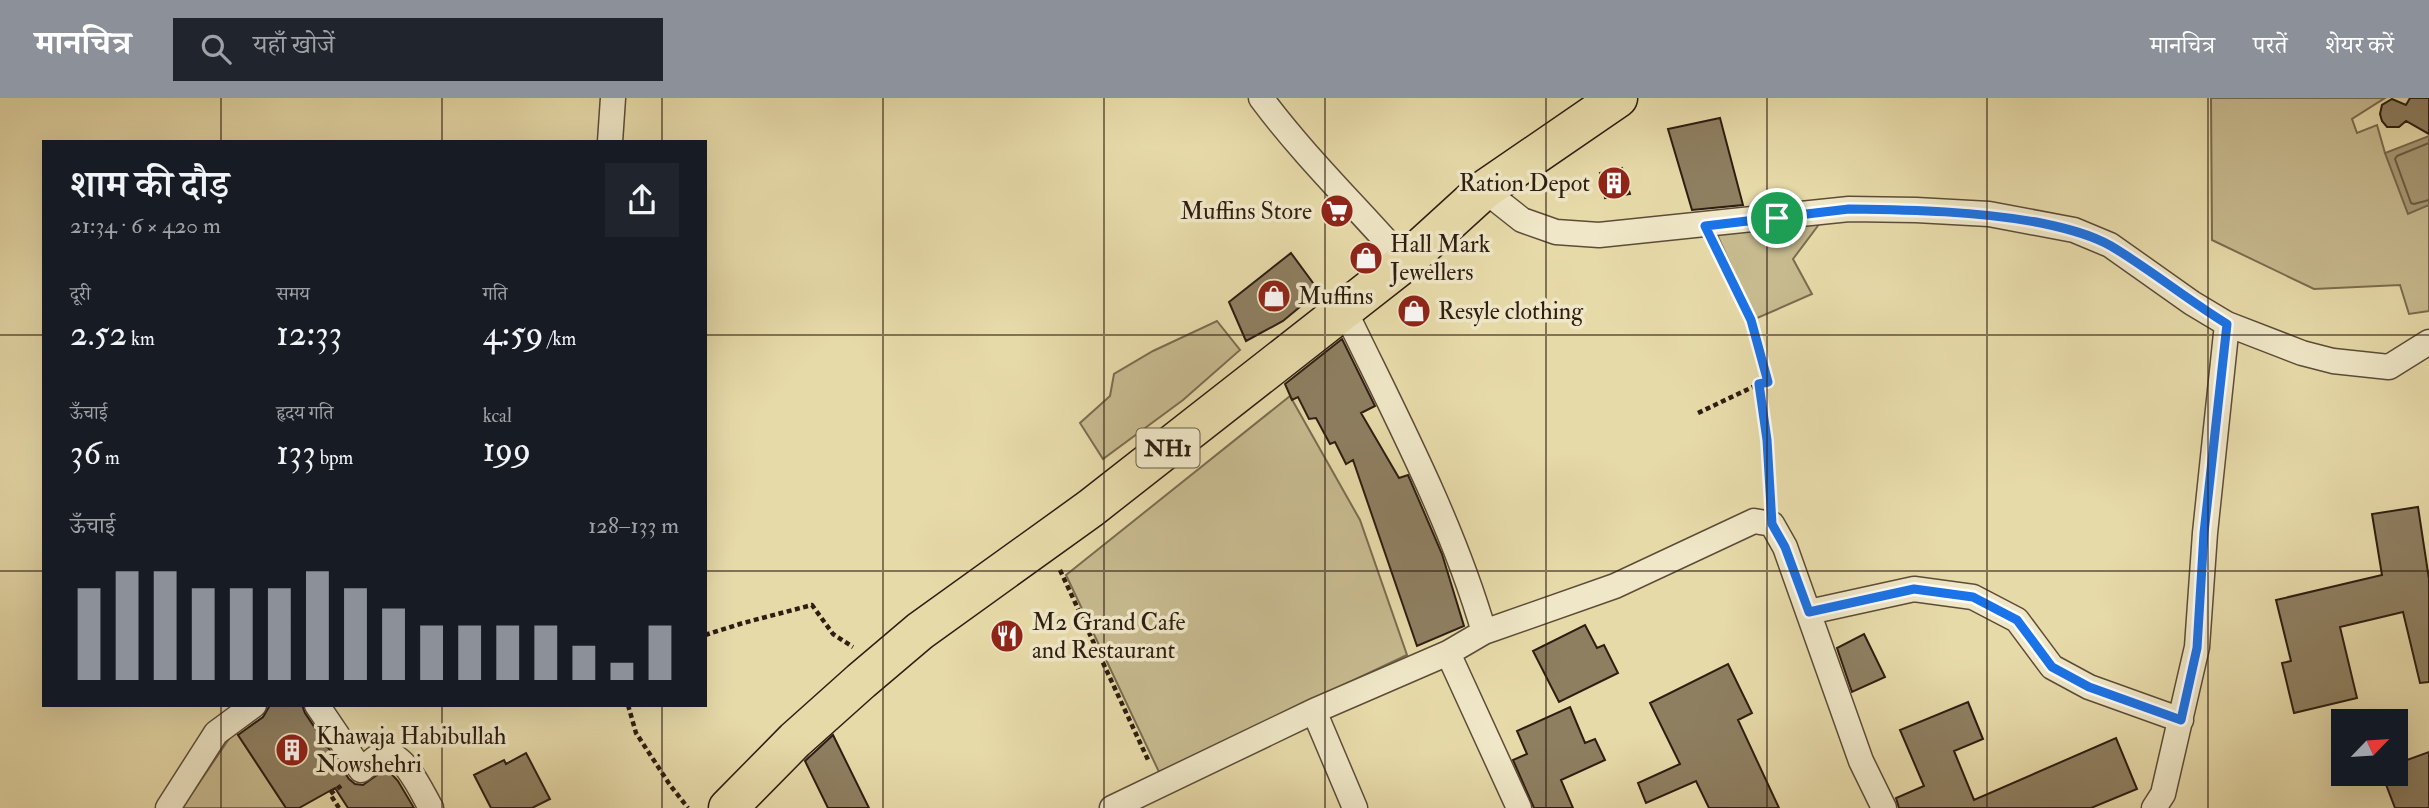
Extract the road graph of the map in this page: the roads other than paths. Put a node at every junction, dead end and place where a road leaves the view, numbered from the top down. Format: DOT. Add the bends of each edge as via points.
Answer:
graph roads {
  1 [pos="613,98"];
  2 [pos="1261,98"];
  3 [pos="1618,98"];
  4 [pos="610,140"];
  5 [pos="1485,190"];
  6 [pos="1405,262"];
  7 [pos="1344,309"];
  8 [pos="2227,324"];
  9 [pos="2429,342"];
  10 [pos="1809,612"];
  11 [pos="1484,632"];
  12 [pos="1448,653"];
  13 [pos="251,707"];
  14 [pos="318,707"];
  15 [pos="1314,711"];
  16 [pos="2181,720"];
  17 [pos="168,808"];
  18 [pos="431,808"];
  19 [pos="728,808"];
  20 [pos="1112,808"];
  21 [pos="1355,808"];
  22 [pos="1519,808"];
  23 [pos="1884,808"];
  24 [pos="2154,808"];
  1 -- 4 [label="street"];
  2 -- 6 [label="street" via="1290,137"];
  3 -- 5 [label="highway, NH1"];
  5 -- 6 [label="highway, NH1"];
  5 -- 8 [label="street" via="1522,220 1556,232 1600,235 1849,209 1989,214 2030,221 2074,230 2110,246"];
  6 -- 7 [label="highway, NH1"];
  7 -- 11 [label="street" via="1447,523"];
  7 -- 19 [label="highway, NH1" via="1091,508 920,631 795,740"];
  8 -- 9 [label="street" via="2302,354 2389,367"];
  8 -- 16 [label="street" via="2204,533 2197,648"];
  10 -- 11 [label="street" via="1772,524 1754,521 1615,586"];
  10 -- 16 [label="street" via="1914,589 1973,597 2017,620 2052,667 2089,687"];
  10 -- 23 [label="street" via="1861,761"];
  11 -- 12 [label="street"];
  12 -- 15 [label="street"];
  12 -- 22 [label="street"];
  13 -- 17 [label="street" via="216,733"];
  14 -- 18 [label="street" via="361,770 380,755 400,759"];
  15 -- 20 [label="street"];
  15 -- 21 [label="street"];
  16 -- 24 [label="street" via="2163,794"];
}
